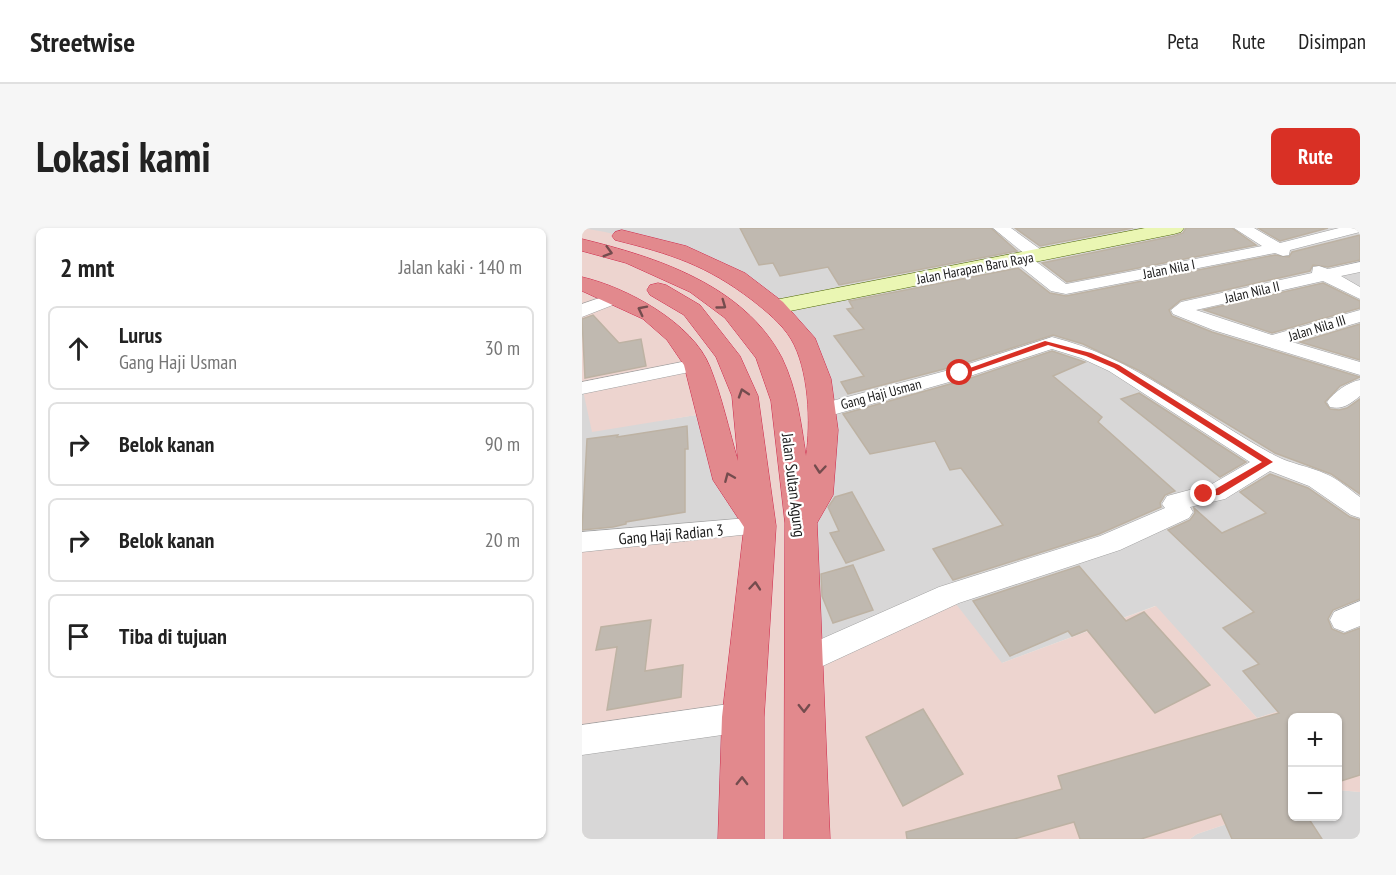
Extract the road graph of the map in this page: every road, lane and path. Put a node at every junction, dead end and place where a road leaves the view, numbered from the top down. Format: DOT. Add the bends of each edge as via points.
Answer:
graph roads {
  1 [pos="582,228"];
  2 [pos="1001,228"];
  3 [pos="1174,228"];
  4 [pos="1242,228"];
  5 [pos="1358,228"];
  6 [pos="582,245"];
  7 [pos="1278,248"];
  8 [pos="1030,258"];
  9 [pos="582,261"];
  10 [pos="714,265"];
  11 [pos="1360,267"];
  12 [pos="653,274"];
  13 [pos="1325,275"];
  14 [pos="582,283"];
  15 [pos="1360,294"];
  16 [pos="617,297"];
  17 [pos="775,306"];
  18 [pos="582,311"];
  19 [pos="1360,316"];
  20 [pos="1274,341"];
  21 [pos="697,365"];
  22 [pos="1360,369"];
  23 [pos="1360,386"];
  24 [pos="582,388"];
  25 [pos="1338,402"];
  26 [pos="821,411"];
  27 [pos="1268,462"];
  28 [pos="1360,509"];
  29 [pos="801,523"];
  30 [pos="760,526"];
  31 [pos="582,542"];
  32 [pos="803,661"];
  33 [pos="743,717"];
  34 [pos="582,740"];
  35 [pos="741,839"];
  36 [pos="807,839"];
  1 -- 10 [label="highway" via="679,250"];
  2 -- 8 [label="street"];
  3 -- 8 [label="street, Jalan Harapan Baru Raya"];
  4 -- 7 [label="street"];
  5 -- 7 [label="street, Jalan Nila I"];
  6 -- 12 [label="highway, Jalan Sultan Agung, one-way"];
  7 -- 8 [label="street, Jalan Nila I" via="1061,289"];
  7 -- 13 [label="street"];
  8 -- 17 [label="street, Jalan Harapan Baru Raya"];
  9 -- 12 [label="highway, Jalan Sultan Agung"];
  10 -- 12 [label="highway"];
  10 -- 17 [label="highway"];
  11 -- 13 [label="street, Jalan Nila II"];
  12 -- 29 [label="highway, Jalan Sultan Agung, one-way" via="698,287 733,313 769,358 784,401"];
  30 -- 12 [label="highway, Jalan Sultan Agung, one-way" via="746,396 728,356 692,310"];
  13 -- 15 [label="street"];
  13 -- 20 [label="street, Jalan Nila II" via="1180,310"];
  14 -- 16 [label="highway"];
  16 -- 18 [label="street"];
  21 -- 16 [label="highway, one-way" via="676,335 651,314"];
  17 -- 26 [label="highway" via="803,338 818,378"];
  19 -- 20 [label="street, Jalan Nila III"];
  20 -- 22 [label="street"];
  21 -- 24 [label="street"];
  30 -- 21 [label="highway, one-way" via="728,480"];
  23 -- 25 [label="street"];
  26 -- 27 [label="street, Gang Haji Usman" via="960,373 1048,342 1116,367"];
  26 -- 29 [label="highway, one-way" via="824,430 817,495"];
  27 -- 28 [label="street" via="1318,480"];
  27 -- 32 [label="street" via="1216,493 1176,502 1180,512 1137,532 949,595"];
  29 -- 32 [label="highway, Jalan Sultan Agung"];
  30 -- 31 [label="street, Gang Haji Radian 3"];
  33 -- 30 [label="highway, Jalan Sultan Agung, one-way"];
  32 -- 36 [label="highway, Jalan Sultan Agung, one-way"];
  33 -- 34 [label="street"];
  35 -- 33 [label="highway, Jalan Sultan Agung, one-way"];
}
